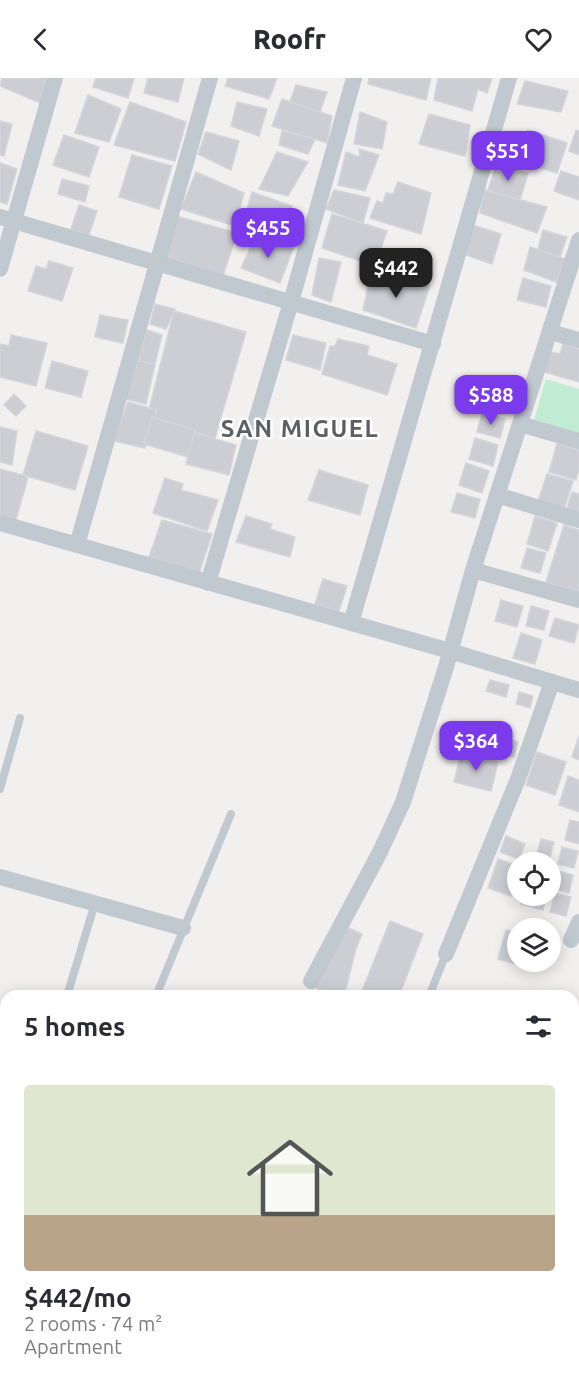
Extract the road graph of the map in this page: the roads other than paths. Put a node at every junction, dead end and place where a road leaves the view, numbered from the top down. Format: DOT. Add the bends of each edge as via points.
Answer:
graph roads {
  1 [pos="55,78"];
  2 [pos="210,78"];
  3 [pos="354,78"];
  4 [pos="509,78"];
  5 [pos="7,219"];
  6 [pos="578,250"];
  7 [pos="157,262"];
  8 [pos="0,269"];
  9 [pos="291,302"];
  10 [pos="550,332"];
  11 [pos="579,340"];
  12 [pos="433,344"];
  13 [pos="520,424"];
  14 [pos="579,441"];
  15 [pos="498,495"];
  16 [pos="579,520"];
  17 [pos="0,523"];
  18 [pos="77,545"];
  19 [pos="474,570"];
  20 [pos="208,583"];
  21 [pos="579,600"];
  22 [pos="351,623"];
  23 [pos="450,651"];
  24 [pos="552,682"];
  25 [pos="579,690"];
  26 [pos="20,718"];
  27 [pos="0,789"];
  28 [pos="231,814"];
  29 [pos="0,877"];
  30 [pos="95,903"];
  31 [pos="579,922"];
  32 [pos="183,928"];
  33 [pos="571,940"];
  34 [pos="446,954"];
  35 [pos="312,981"];
  36 [pos="69,990"];
  37 [pos="158,990"];
  38 [pos="431,990"];
  1 -- 5 [label="street"];
  2 -- 7 [label="street"];
  3 -- 9 [label="street"];
  4 -- 12 [label="street"];
  5 -- 7 [label="street"];
  5 -- 8 [label="street"];
  6 -- 10 [label="street"];
  7 -- 9 [label="street"];
  7 -- 18 [label="street"];
  9 -- 12 [label="street"];
  9 -- 20 [label="street"];
  10 -- 11 [label="street"];
  10 -- 13 [label="street"];
  12 -- 22 [label="street"];
  13 -- 14 [label="street"];
  13 -- 15 [label="street"];
  15 -- 16 [label="street"];
  15 -- 19 [label="street"];
  17 -- 18 [label="street"];
  18 -- 20 [label="street"];
  19 -- 21 [label="street"];
  19 -- 23 [label="street"];
  20 -- 22 [label="street"];
  22 -- 23 [label="street"];
  23 -- 24 [label="street"];
  23 -- 35 [label="street" via="403,802"];
  24 -- 25 [label="street"];
  24 -- 34 [label="street" via="518,779"];
  26 -- 27 [label="lane"];
  28 -- 32 [label="lane"];
  29 -- 30 [label="street"];
  30 -- 32 [label="street"];
  30 -- 36 [label="lane"];
  31 -- 33 [label="street"];
  32 -- 37 [label="lane"];
  34 -- 38 [label="lane"];
}
